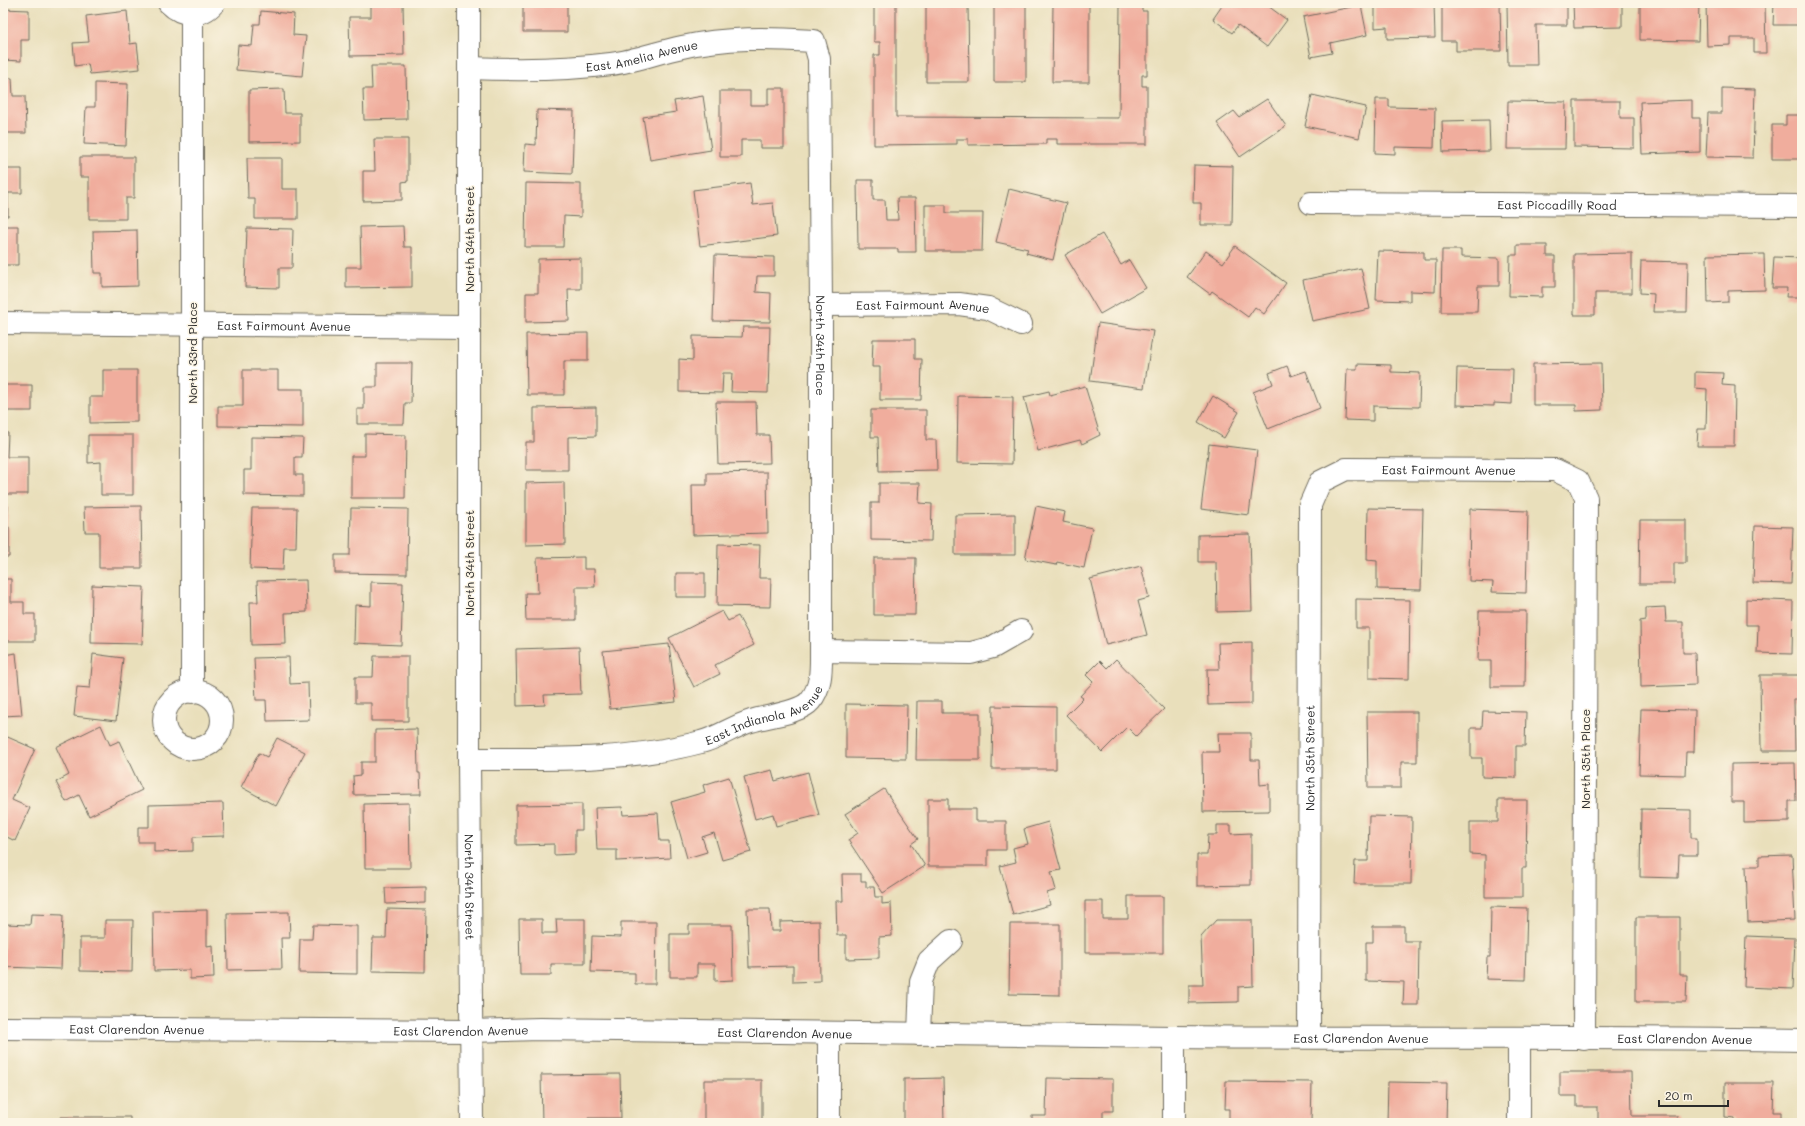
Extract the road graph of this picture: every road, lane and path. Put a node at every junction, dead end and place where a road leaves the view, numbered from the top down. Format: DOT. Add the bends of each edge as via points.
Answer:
graph roads {
  1 [pos="169,3"];
  2 [pos="214,3"];
  3 [pos="469,3"];
  4 [pos="192,14"];
  5 [pos="814,41"];
  6 [pos="469,68"];
  7 [pos="1311,203"];
  8 [pos="1802,206"];
  9 [pos="821,305"];
  10 [pos="3,323"];
  11 [pos="1021,324"];
  12 [pos="192,325"];
  13 [pos="468,327"];
  14 [pos="1578,481"];
  15 [pos="1320,482"];
  16 [pos="1021,631"];
  17 [pos="822,651"];
  18 [pos="192,692"];
  19 [pos="469,759"];
  20 [pos="951,941"];
  21 [pos="3,1028"];
  22 [pos="471,1031"];
  23 [pos="829,1033"];
  24 [pos="919,1034"];
  25 [pos="1309,1037"];
  26 [pos="1174,1038"];
  27 [pos="1519,1039"];
  28 [pos="1584,1039"];
  29 [pos="1802,1040"];
  30 [pos="472,1123"];
  31 [pos="829,1123"];
  32 [pos="1174,1123"];
  33 [pos="1519,1123"];
  1 -- 4 [label="street" via="174,9"];
  2 -- 4 [label="street" via="202,12"];
  3 -- 6 [label="street, North 34th Street"];
  4 -- 12 [label="street, North 33rd Place"];
  5 -- 6 [label="street, East Amelia Avenue" via="781,38 728,39 682,46 612,64 551,69"];
  5 -- 9 [label="street, North 34th Place" via="819,59"];
  6 -- 13 [label="street, North 34th Street"];
  7 -- 8 [label="street, East Piccadilly Road"];
  9 -- 11 [label="street, East Fairmount Avenue" via="959,304 988,308"];
  9 -- 17 [label="street, North 34th Place"];
  10 -- 12 [label="street, East Fairmount Avenue"];
  12 -- 13 [label="street, East Fairmount Avenue"];
  12 -- 18 [label="street, North 33rd Place"];
  13 -- 19 [label="street, North 34th Street"];
  14 -- 15 [label="street, East Fairmount Avenue" via="1555,470 1346,469"];
  14 -- 28 [label="street, North 35th Place" via="1586,498"];
  15 -- 25 [label="street, North 35th Street" via="1310,505"];
  16 -- 17 [label="street" via="993,647 970,653"];
  17 -- 19 [label="street, East Indianola Avenue" via="820,680 810,701 791,712 751,721 702,742 623,757"];
  19 -- 22 [label="street, North 34th Street"];
  20 -- 24 [label="street" via="930,961 920,981"];
  21 -- 22 [label="street, East Clarendon Avenue"];
  22 -- 23 [label="street, East Clarendon Avenue" via="540,1029"];
  22 -- 30 [label="street, North 34th Street"];
  23 -- 24 [label="street, East Clarendon Avenue"];
  23 -- 31 [label="street"];
  24 -- 26 [label="street, East Clarendon Avenue"];
  25 -- 26 [label="street, East Clarendon Avenue"];
  25 -- 27 [label="street, East Clarendon Avenue"];
  26 -- 32 [label="street"];
  27 -- 28 [label="street, East Clarendon Avenue"];
  27 -- 33 [label="street"];
  28 -- 29 [label="street, East Clarendon Avenue"];
}
